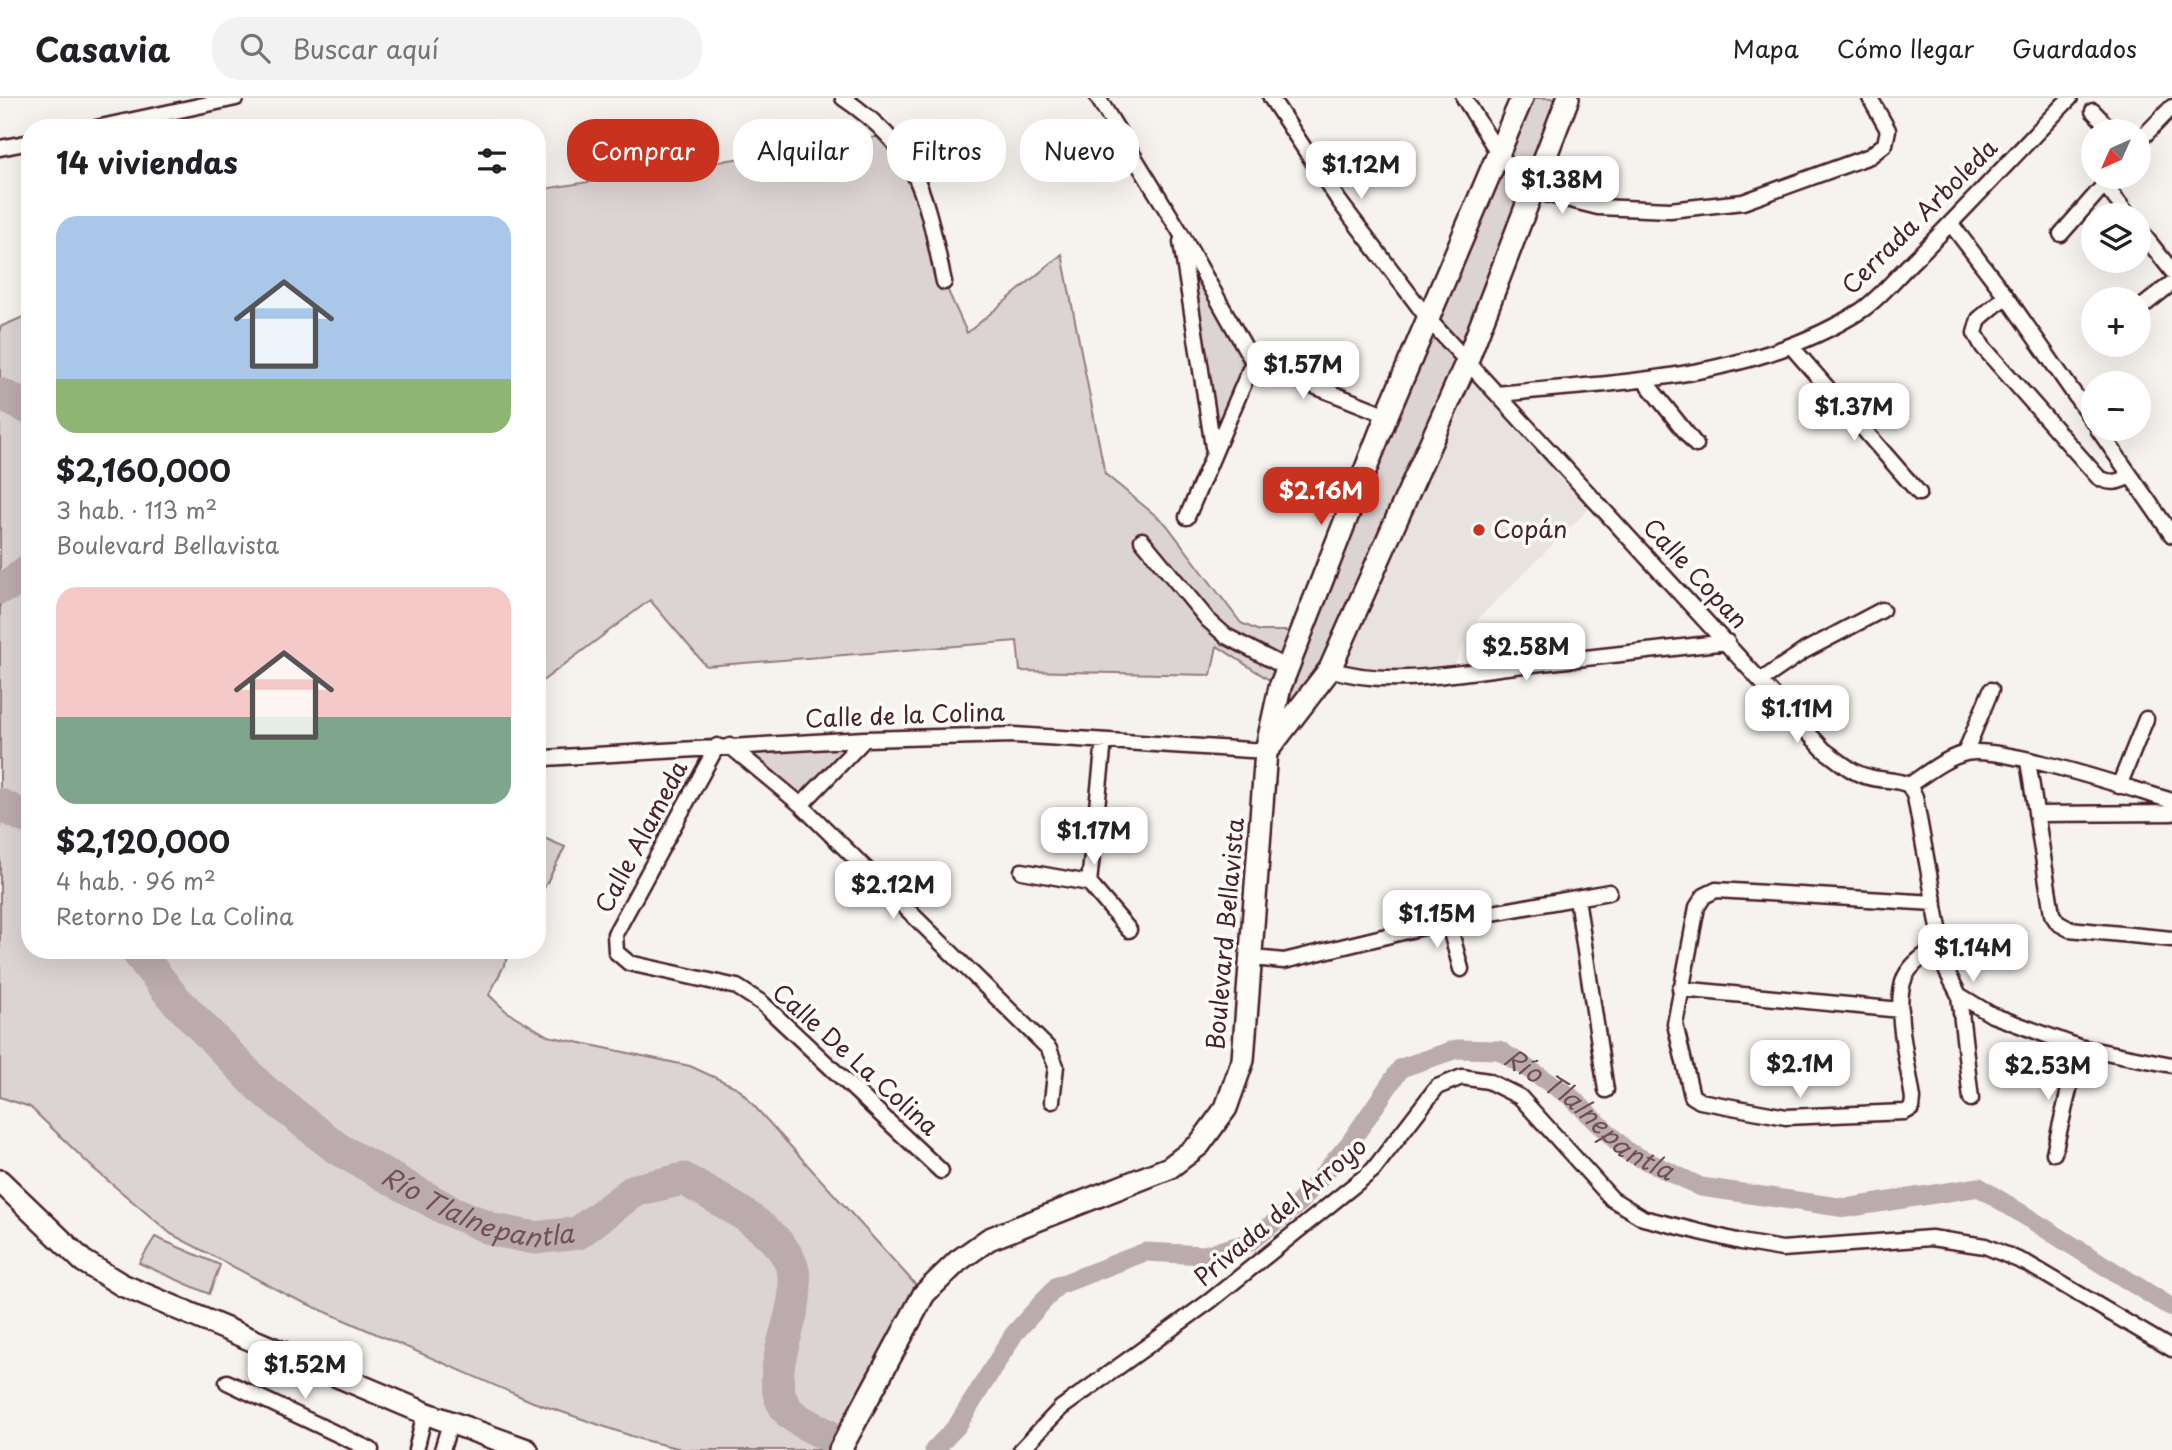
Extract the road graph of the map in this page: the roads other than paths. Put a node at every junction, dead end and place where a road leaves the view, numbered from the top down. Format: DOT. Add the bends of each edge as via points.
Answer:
graph roads {
  1 [pos="236,98"];
  2 [pos="842,98"];
  3 [pos="1098,98"];
  4 [pos="1270,98"];
  5 [pos="1464,98"];
  6 [pos="1522,98"];
  7 [pos="1568,98"];
  8 [pos="1870,98"];
  9 [pos="2070,98"];
  10 [pos="2172,107"];
  11 [pos="2093,111"];
  12 [pos="138,119"];
  13 [pos="2101,119"];
  14 [pos="2151,129"];
  15 [pos="21,144"];
  16 [pos="0,148"];
  17 [pos="1500,156"];
  18 [pos="2100,189"];
  19 [pos="1534,191"];
  20 [pos="1951,224"];
  21 [pos="1179,230"];
  22 [pos="2061,234"];
  23 [pos="2151,244"];
  24 [pos="2172,271"];
  25 [pos="944,282"];
  26 [pos="2172,283"];
  27 [pos="2006,296"];
  28 [pos="2151,300"];
  29 [pos="1429,320"];
  30 [pos="1791,346"];
  31 [pos="1467,360"];
  32 [pos="1253,362"];
  33 [pos="1643,380"];
  34 [pos="1497,394"];
  35 [pos="2081,404"];
  36 [pos="1387,415"];
  37 [pos="2106,441"];
  38 [pos="1696,445"];
  39 [pos="1214,448"];
  40 [pos="2131,476"];
  41 [pos="1919,493"];
  42 [pos="1187,517"];
  43 [pos="2172,535"];
  44 [pos="1142,540"];
  45 [pos="1882,610"];
  46 [pos="1727,642"];
  47 [pos="1287,668"];
  48 [pos="1330,669"];
  49 [pos="1763,679"];
  50 [pos="1991,690"];
  51 [pos="2146,719"];
  52 [pos="865,738"];
  53 [pos="1104,741"];
  54 [pos="723,746"];
  55 [pos="1266,751"];
  56 [pos="1965,753"];
  57 [pos="546,758"];
  58 [pos="2028,761"];
  59 [pos="1909,785"];
  60 [pos="2119,786"];
  61 [pos="2172,801"];
  62 [pos="801,806"];
  63 [pos="2172,813"];
  64 [pos="2036,814"];
  65 [pos="1022,872"];
  66 [pos="1089,883"];
  67 [pos="1609,892"];
  68 [pos="1577,898"];
  69 [pos="1935,903"];
  70 [pos="1448,921"];
  71 [pos="1129,930"];
  72 [pos="2172,939"];
  73 [pos="1941,944"];
  74 [pos="616,952"];
  75 [pos="1253,958"];
  76 [pos="1461,969"];
  77 [pos="1680,989"];
  78 [pos="1959,995"];
  79 [pos="1901,1010"];
  80 [pos="2079,1047"];
  81 [pos="2172,1065"];
  82 [pos="1605,1090"];
  83 [pos="1971,1099"];
  84 [pos="1052,1101"];
  85 [pos="2054,1153"];
  86 [pos="941,1171"];
  87 [pos="0,1181"];
  88 [pos="2172,1349"];
  89 [pos="227,1382"];
  90 [pos="425,1413"];
  91 [pos="450,1423"];
  92 [pos="850,1441"];
  93 [pos="371,1450"];
  94 [pos="416,1450"];
  95 [pos="442,1450"];
  96 [pos="527,1450"];
  97 [pos="1021,1450"];
  1 -- 12 [label="street"];
  2 -- 25 [label="street" via="870,116 910,162 929,210"];
  3 -- 21 [label="street"];
  4 -- 29 [label="street, Calle Copan" via="1339,201"];
  5 -- 17 [label="street"];
  6 -- 17 [label="main road, Boulevard Bellavista"];
  7 -- 19 [label="main road"];
  8 -- 19 [label="street" via="1888,130 1885,144 1870,156 1743,202 1670,210 1598,207"];
  9 -- 20 [label="street, Cerrada Arboleda"];
  10 -- 14 [label="street"];
  11 -- 13 [label="street"];
  15 -- 16 [label="street"];
  17 -- 19 [label="street"];
  17 -- 29 [label="main road, Boulevard Bellavista"];
  18 -- 22 [label="street"];
  19 -- 31 [label="main road"];
  20 -- 27 [label="street"];
  20 -- 30 [label="street, Cerrada Arboleda" via="1865,309"];
  21 -- 32 [label="street"];
  21 -- 39 [label="street"];
  23 -- 24 [label="street"];
  26 -- 28 [label="street"];
  27 -- 35 [label="street"];
  27 -- 40 [label="street" via="1979,319 1975,333 1983,347 2098,477 2107,483"];
  29 -- 31 [label="street, Calle Copan"];
  29 -- 36 [label="main road, Boulevard Bellavista"];
  30 -- 33 [label="street, Cerrada Arboleda"];
  30 -- 41 [label="street"];
  31 -- 34 [label="street, Calle Copan"];
  31 -- 48 [label="main road"];
  32 -- 36 [label="street"];
  32 -- 39 [label="street"];
  33 -- 34 [label="street, Cerrada Arboleda"];
  33 -- 38 [label="street"];
  34 -- 46 [label="street, Calle Copan"];
  36 -- 47 [label="main road, Boulevard Bellavista"];
  37 -- 40 [label="street"];
  39 -- 42 [label="street"];
  40 -- 43 [label="street"];
  44 -- 47 [label="street" via="1226,636"];
  45 -- 49 [label="street" via="1804,651"];
  46 -- 48 [label="street" via="1451,673 1373,678"];
  46 -- 49 [label="street, Calle Copan"];
  47 -- 55 [label="main road, Boulevard Bellavista"];
  48 -- 55 [label="main road"];
  49 -- 59 [label="street, Calle Copan" via="1824,750 1868,778 1895,779"];
  50 -- 56 [label="street"];
  51 -- 60 [label="street"];
  52 -- 53 [label="street, Calle de la Colina" via="1014,735"];
  52 -- 54 [label="street, Calle de la Colina"];
  52 -- 62 [label="street"];
  53 -- 55 [label="street, Calle de la Colina"];
  53 -- 66 [label="street"];
  54 -- 57 [label="street, Calle de la Colina"];
  54 -- 62 [label="street"];
  54 -- 74 [label="street, Calle Alameda" via="615,934"];
  55 -- 75 [label="main road, Boulevard Bellavista"];
  56 -- 58 [label="street"];
  56 -- 59 [label="street"];
  58 -- 60 [label="street"];
  58 -- 64 [label="street"];
  59 -- 69 [label="street"];
  60 -- 61 [label="street"];
  62 -- 84 [label="street" via="1049,1049 1056,1066"];
  63 -- 64 [label="street"];
  64 -- 72 [label="street" via="2052,914 2058,923 2069,929"];
  65 -- 66 [label="street"];
  66 -- 71 [label="street"];
  67 -- 68 [label="street"];
  68 -- 70 [label="street"];
  68 -- 82 [label="street"];
  69 -- 73 [label="street"];
  69 -- 77 [label="street" via="1716,890 1704,895 1698,907"];
  70 -- 75 [label="street" via="1284,961"];
  70 -- 76 [label="street"];
  73 -- 78 [label="street" via="1947,972"];
  73 -- 79 [label="street" via="1921,958 1904,979"];
  74 -- 86 [label="street, Calle De La Colina" via="629,963 737,987 762,1003"];
  75 -- 92 [label="main road, Boulevard Bellavista" via="1243,1060 1226,1108 1199,1145 1169,1168 989,1239 958,1261 924,1294"];
  77 -- 79 [label="street"];
  77 -- 79 [label="street" via="1675,1024 1692,1096 1786,1117 1912,1108"];
  78 -- 80 [label="street" via="1992,1015"];
  78 -- 83 [label="street"];
  80 -- 81 [label="street"];
  80 -- 85 [label="street"];
  87 -- 90 [label="main road" via="102,1275"];
  88 -- 97 [label="street, Privada del Arroyo" via="2028,1264 1985,1246 1931,1237 1782,1249 1643,1218 1612,1199 1520,1097 1488,1081 1462,1077 1437,1087 1373,1170 1210,1301 1061,1408"];
  89 -- 93 [label="street"];
  90 -- 91 [label="main road"];
  90 -- 94 [label="street"];
  91 -- 95 [label="street"];
  91 -- 96 [label="main road"];
}
